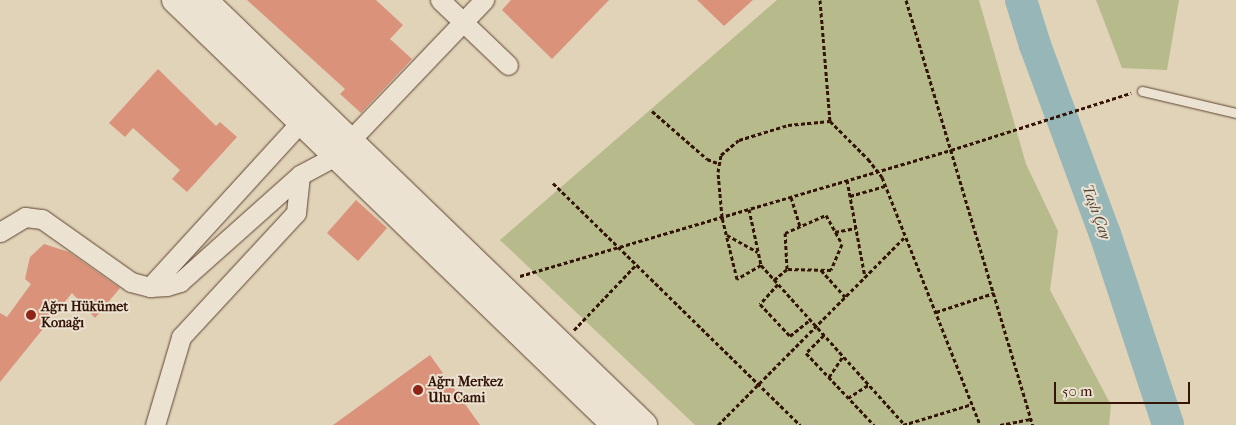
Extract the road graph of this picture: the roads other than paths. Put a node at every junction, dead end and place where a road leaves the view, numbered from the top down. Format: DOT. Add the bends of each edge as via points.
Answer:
graph roads {
  1 [pos="175,0"];
  2 [pos="204,0"];
  3 [pos="440,0"];
  4 [pos="484,0"];
  5 [pos="462,22"];
  6 [pos="508,65"];
  7 [pos="1142,91"];
  8 [pos="1236,112"];
  9 [pos="300,123"];
  10 [pos="342,149"];
  11 [pos="300,175"];
  12 [pos="0,232"];
  13 [pos="150,287"];
  14 [pos="605,422"];
  15 [pos="155,425"];
  16 [pos="644,425"];
  1 -- 9 [label="main road"];
  2 -- 10 [label="main road"];
  3 -- 5 [label="street"];
  4 -- 5 [label="street"];
  5 -- 6 [label="street"];
  5 -- 10 [label="street"];
  7 -- 8 [label="lane"];
  9 -- 10 [label="main road"];
  9 -- 13 [label="street"];
  10 -- 11 [label="street"];
  10 -- 14 [label="main road"];
  10 -- 16 [label="main road" via="495,282"];
  11 -- 13 [label="street" via="180,282"];
  11 -- 15 [label="street" via="296,213 181,337"];
  12 -- 13 [label="street" via="25,217 42,219 131,282"];
}
